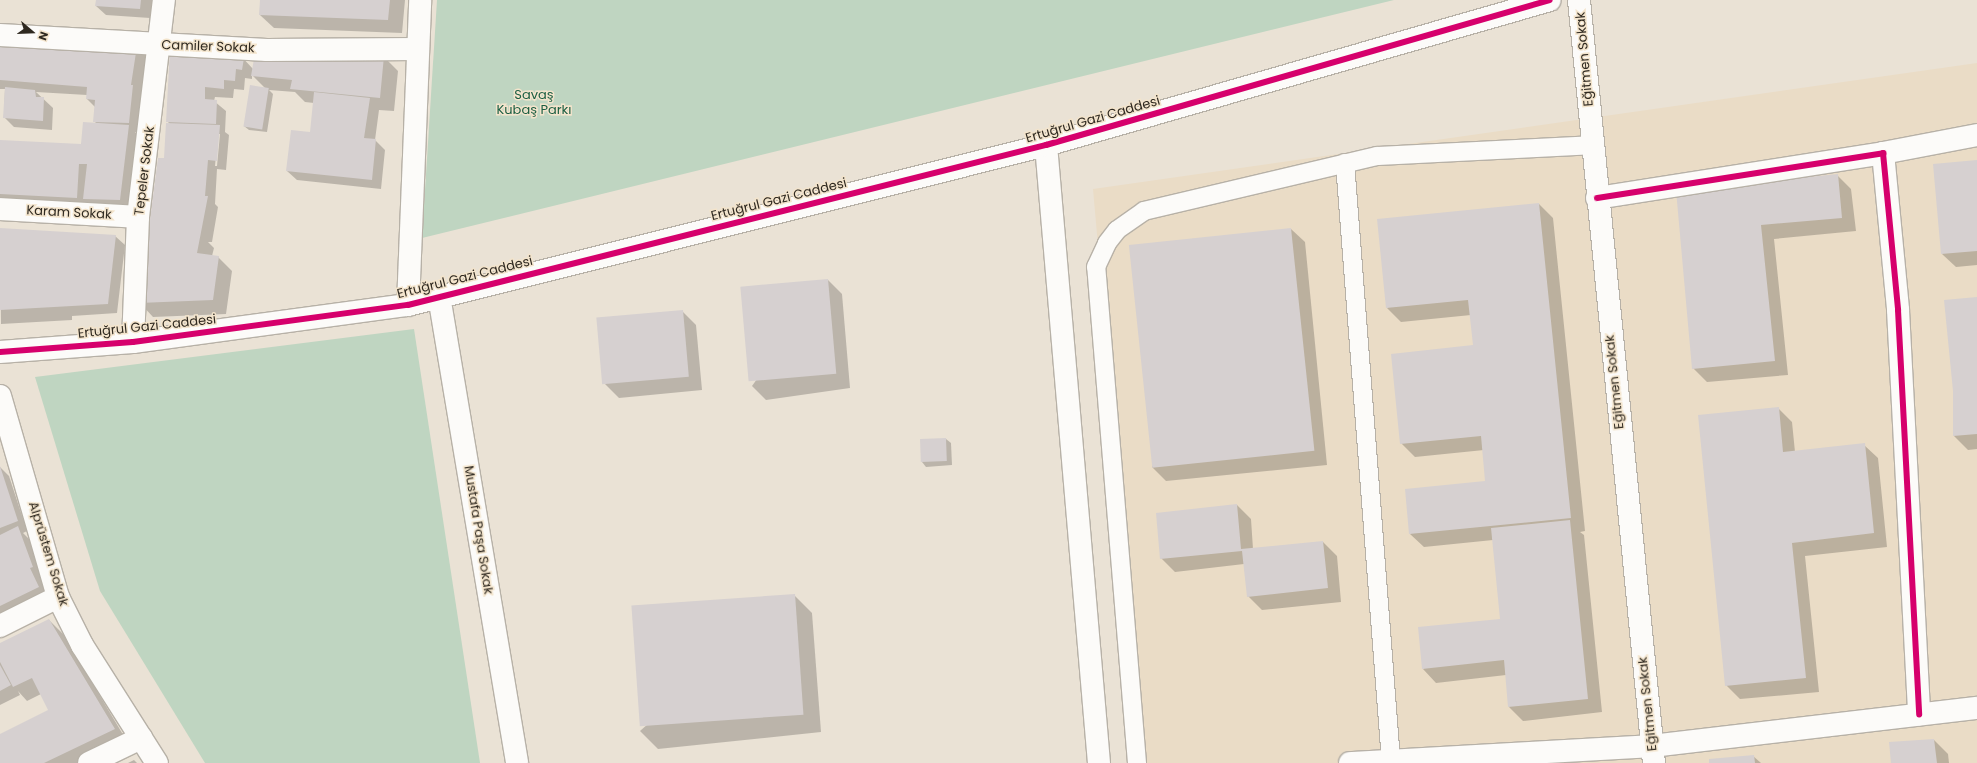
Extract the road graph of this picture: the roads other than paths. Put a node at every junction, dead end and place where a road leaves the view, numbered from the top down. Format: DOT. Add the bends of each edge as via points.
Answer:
graph roads {
  1 [pos="164,0"];
  2 [pos="420,0"];
  3 [pos="1550,0"];
  4 [pos="1579,0"];
  5 [pos="0,36"];
  6 [pos="161,45"];
  7 [pos="417,49"];
  8 [pos="1977,135"];
  9 [pos="1046,145"];
  10 [pos="1592,145"];
  11 [pos="1883,152"];
  12 [pos="1345,163"];
  13 [pos="1597,198"];
  14 [pos="0,209"];
  15 [pos="138,217"];
  16 [pos="439,296"];
  17 [pos="408,305"];
  18 [pos="133,342"];
  19 [pos="0,352"];
  20 [pos="0,396"];
  21 [pos="8,450"];
  22 [pos="58,597"];
  23 [pos="0,626"];
  24 [pos="1977,708"];
  25 [pos="1919,714"];
  26 [pos="140,738"];
  27 [pos="1653,754"];
  28 [pos="1391,761"];
  29 [pos="89,763"];
  30 [pos="157,763"];
  31 [pos="517,763"];
  32 [pos="1099,763"];
  33 [pos="1138,763"];
  34 [pos="1350,763"];
  1 -- 6 [label="street, Tepeler Sokak"];
  2 -- 7 [label="street"];
  3 -- 9 [label="street, Ertuğrul Gazi Caddesi"];
  4 -- 10 [label="street, Eğitmen Sokak"];
  5 -- 6 [label="street, Camiler Sokak"];
  6 -- 7 [label="street, Camiler Sokak" via="267,50"];
  6 -- 15 [label="street, Tepeler Sokak"];
  7 -- 17 [label="street"];
  8 -- 11 [label="street"];
  9 -- 16 [label="street, Ertuğrul Gazi Caddesi"];
  9 -- 32 [label="street"];
  10 -- 12 [label="lane" via="1377,156"];
  10 -- 13 [label="street, Eğitmen Sokak"];
  11 -- 13 [label="street"];
  11 -- 25 [label="street" via="1898,310"];
  12 -- 28 [label="lane"];
  12 -- 33 [label="lane" via="1144,211 1117,230 1099,261 1097,275"];
  13 -- 27 [label="street, Eğitmen Sokak"];
  14 -- 15 [label="street, Karam Sokak"];
  15 -- 18 [label="street, Tepeler Sokak"];
  16 -- 17 [label="street, Ertuğrul Gazi Caddesi"];
  16 -- 31 [label="street, Mustafa Paşa Sokak"];
  17 -- 18 [label="street, Ertuğrul Gazi Caddesi"];
  18 -- 19 [label="street, Ertuğrul Gazi Caddesi"];
  20 -- 21 [label="street, Alprüstem Sokak"];
  21 -- 22 [label="street, Alprüstem Sokak"];
  22 -- 23 [label="street"];
  22 -- 26 [label="street, Alprüstem Sokak" via="82,645"];
  24 -- 25 [label="street"];
  25 -- 27 [label="street"];
  26 -- 29 [label="street"];
  26 -- 30 [label="street, Alprüstem Sokak"];
  27 -- 28 [label="street"];
  28 -- 34 [label="street"];
}
